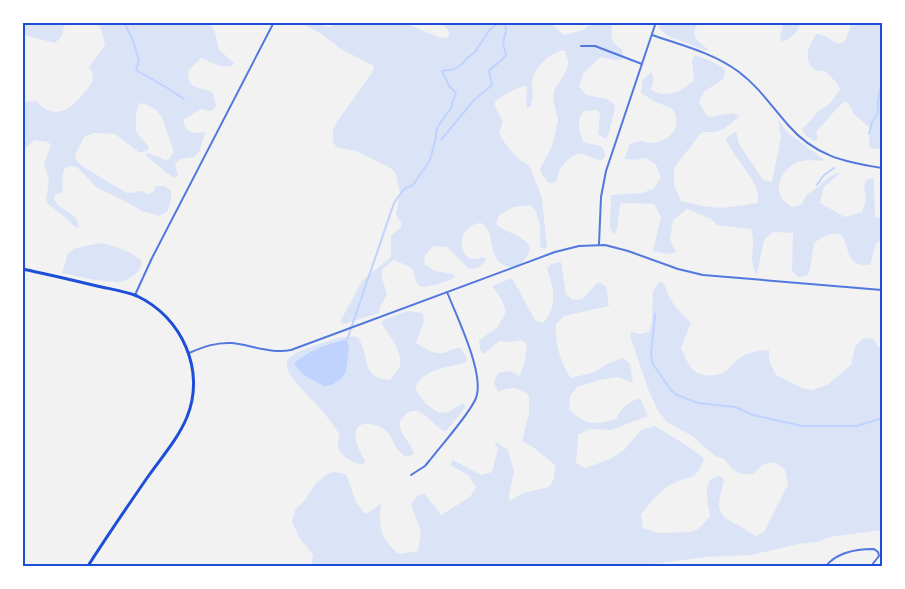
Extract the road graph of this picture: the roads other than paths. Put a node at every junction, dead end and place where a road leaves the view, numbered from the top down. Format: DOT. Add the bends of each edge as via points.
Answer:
graph roads {
  1 [pos="274,22"];
  2 [pos="656,22"];
  3 [pos="652,35"];
  4 [pos="581,46"];
  5 [pos="642,64"];
  6 [pos="882,168"];
  7 [pos="598,244"];
  8 [pos="22,269"];
  9 [pos="882,290"];
  10 [pos="447,292"];
  11 [pos="136,295"];
  12 [pos="189,353"];
  13 [pos="411,475"];
  14 [pos="88,566"];
  15 [pos="826,566"];
  16 [pos="871,566"];
  1 -- 11 [label="street"];
  2 -- 3 [label="street"];
  3 -- 5 [label="street"];
  3 -- 6 [label="street" via="712,57 737,71 768,100 800,138 815,149 843,161"];
  4 -- 5 [label="street" via="595,46"];
  5 -- 7 [label="street" via="602,183"];
  7 -- 9 [label="street" via="703,275"];
  7 -- 10 [label="street" via="566,248"];
  8 -- 11 [label="main road"];
  10 -- 12 [label="street" via="291,350 221,343"];
  10 -- 13 [label="street" via="476,368 477,391 471,407 430,460"];
  11 -- 12 [label="main road" via="172,322"];
  12 -- 14 [label="main road" via="193,394 183,425"];
  15 -- 16 [label="street" via="843,552 874,549 878,556"];
}
